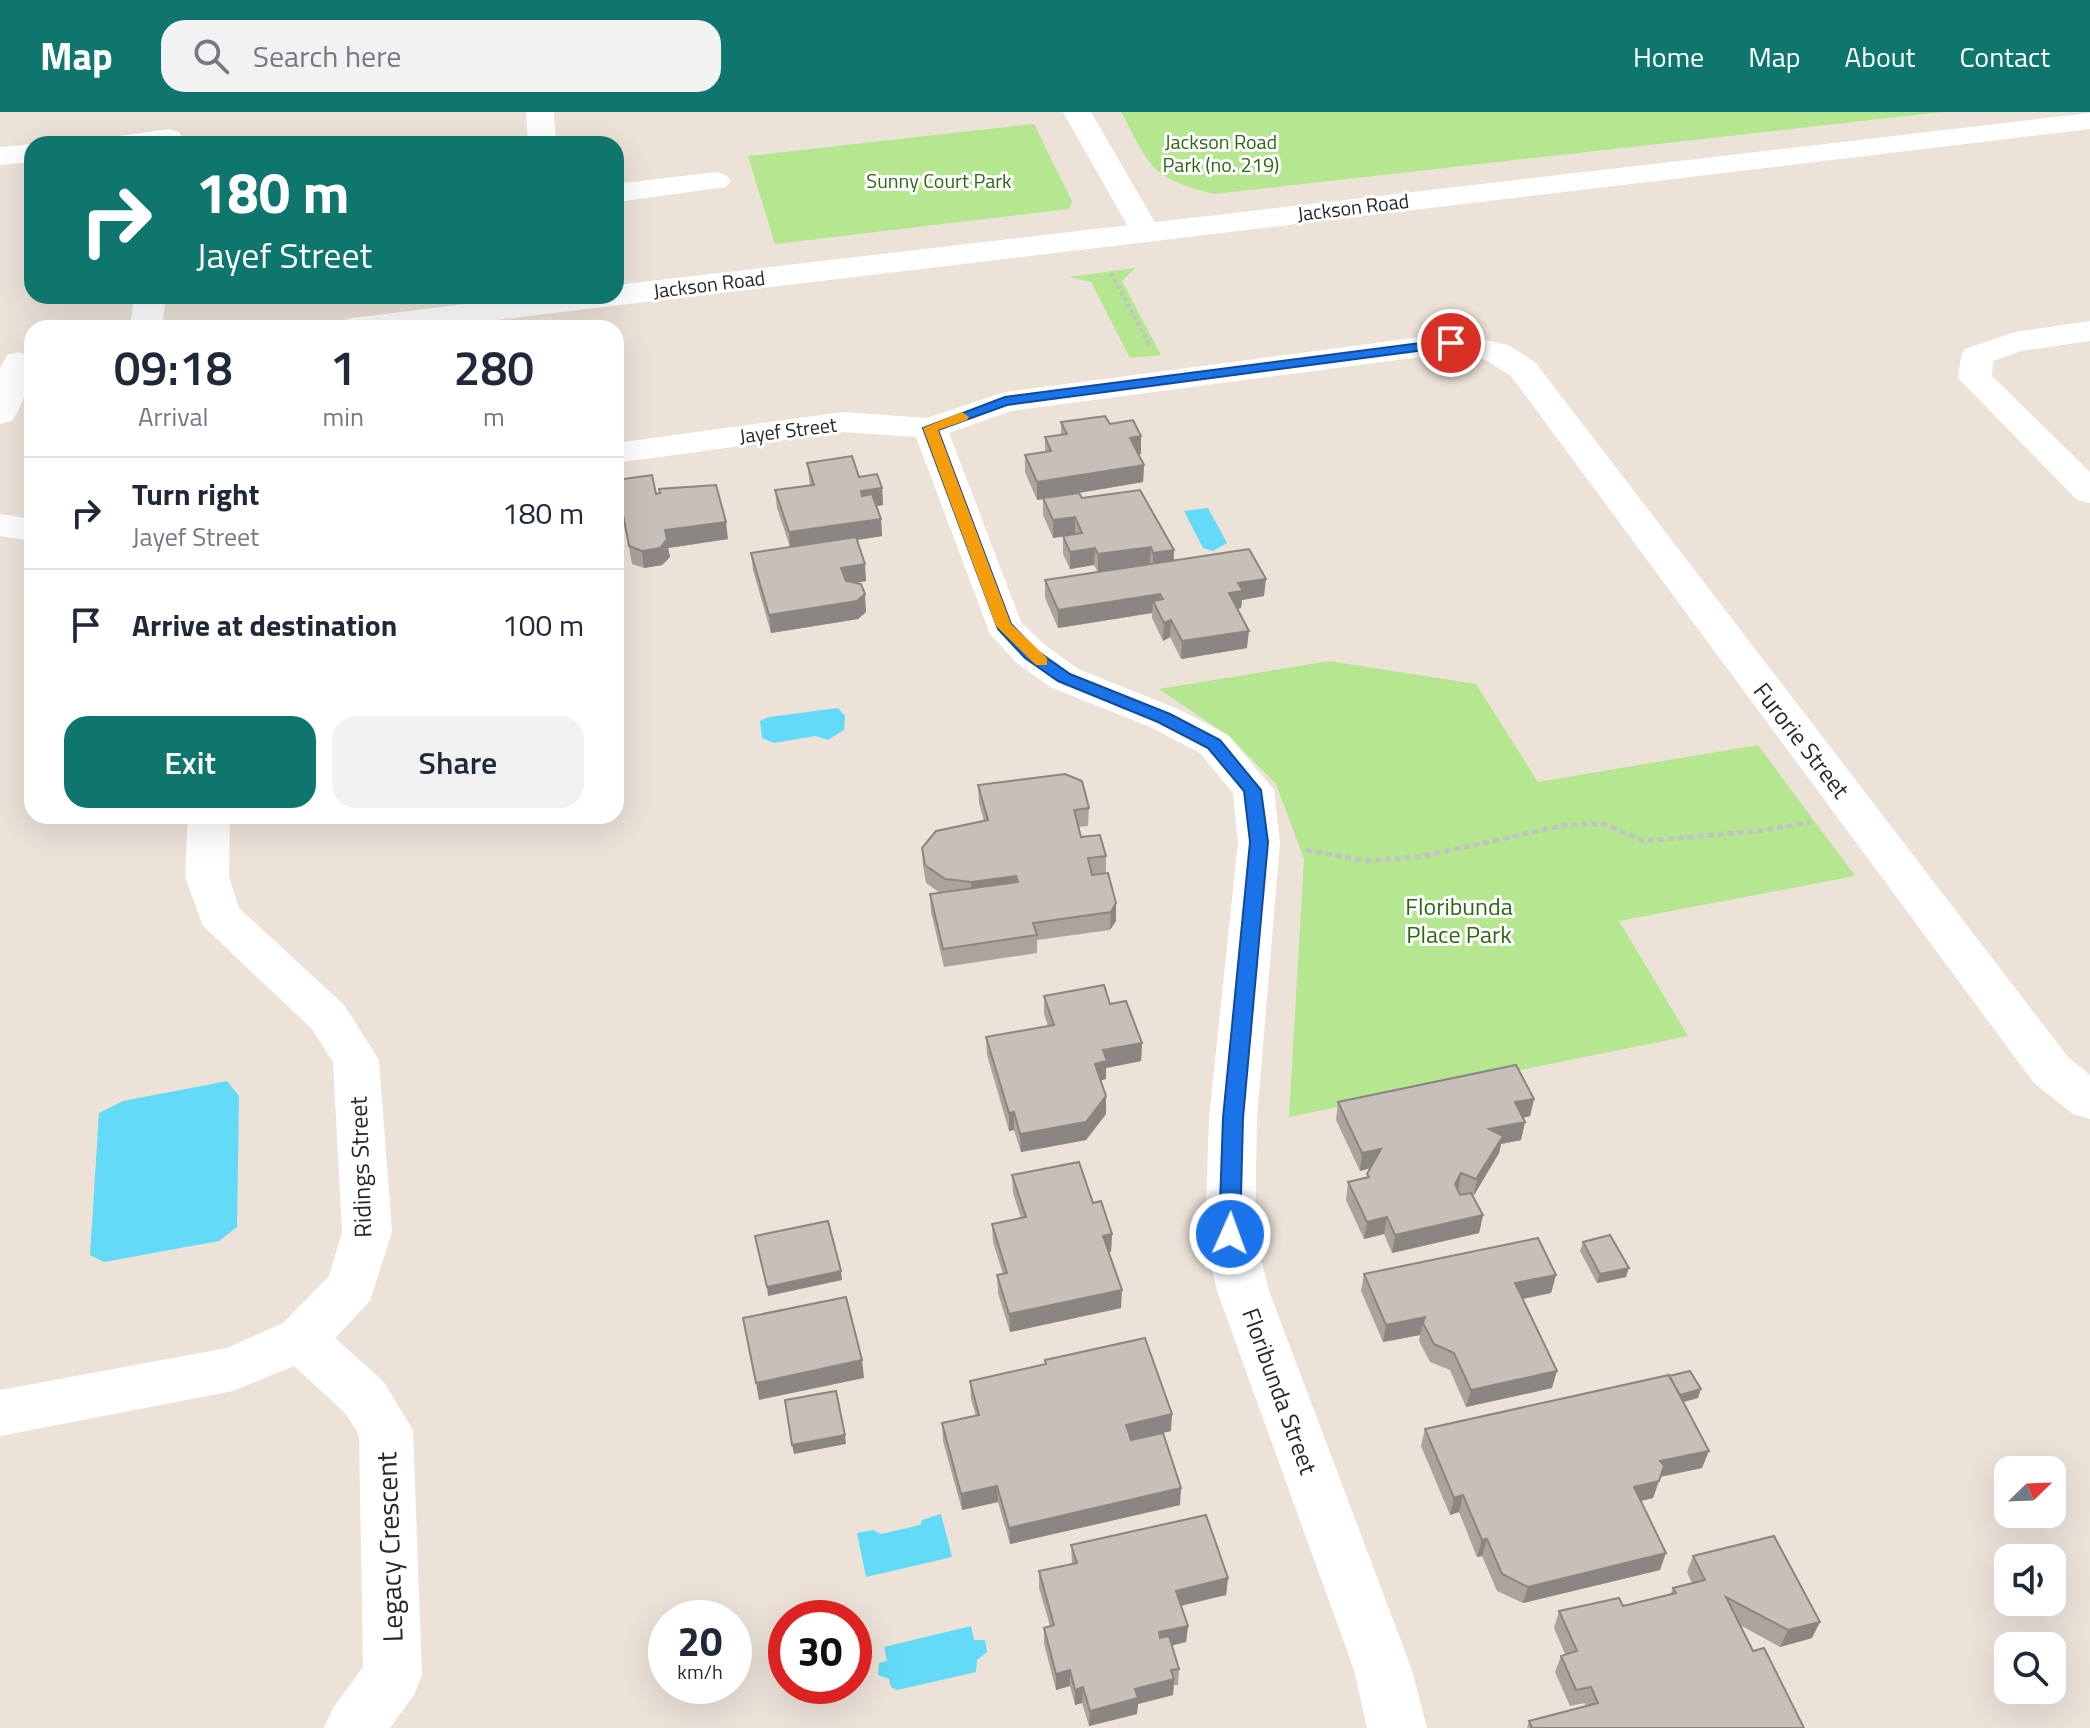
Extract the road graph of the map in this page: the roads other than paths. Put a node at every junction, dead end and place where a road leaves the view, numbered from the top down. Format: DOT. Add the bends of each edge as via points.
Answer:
graph roads {
  1 [pos="540,112"];
  2 [pos="1077,112"];
  3 [pos="2090,121"];
  4 [pos="169,131"];
  5 [pos="148,136"];
  6 [pos="542,136"];
  7 [pos="24,154"];
  8 [pos="0,156"];
  9 [pos="716,181"];
  10 [pos="624,192"];
  11 [pos="1146,233"];
  12 [pos="624,294"];
  13 [pos="544,304"];
  14 [pos="416,320"];
  15 [pos="2090,331"];
  16 [pos="16,368"];
  17 [pos="1523,369"];
  18 [pos="0,414"];
  19 [pos="930,428"];
  20 [pos="624,452"];
  21 [pos="2090,492"];
  22 [pos="0,525"];
  23 [pos="24,529"];
  24 [pos="209,824"];
  25 [pos="2090,1101"];
  26 [pos="301,1339"];
  27 [pos="0,1413"];
  28 [pos="354,1728"];
  29 [pos="1397,1728"];
  1 -- 6 [label="street"];
  2 -- 11 [label="street"];
  3 -- 11 [label="street, Jackson Road"];
  4 -- 5 [label="street"];
  7 -- 8 [label="street"];
  9 -- 10 [label="street"];
  11 -- 12 [label="street, Jackson Road"];
  13 -- 14 [label="street"];
  15 -- 21 [label="street" via="2015,342 1977,356 1975,378"];
  16 -- 18 [label="street"];
  17 -- 19 [label="street, Jayef Street" via="1496,352 1451,343 1005,402"];
  17 -- 25 [label="street, Furorie Street" via="2051,1070"];
  19 -- 20 [label="street, Jayef Street" via="843,422"];
  19 -- 29 [label="street, Floribunda Street" via="1004,626 1064,678 1214,744 1253,790 1259,842 1233,1118 1230,1234 1243,1291 1383,1670"];
  22 -- 23 [label="street"];
  24 -- 26 [label="street, Ridings Street" via="207,877 219,915 328,1017 356,1060 367,1232 352,1286"];
  26 -- 27 [label="street, Ridings Street" via="233,1369"];
  26 -- 28 [label="street, Legacy Crescent" via="364,1397 386,1430 393,1675"];
}
